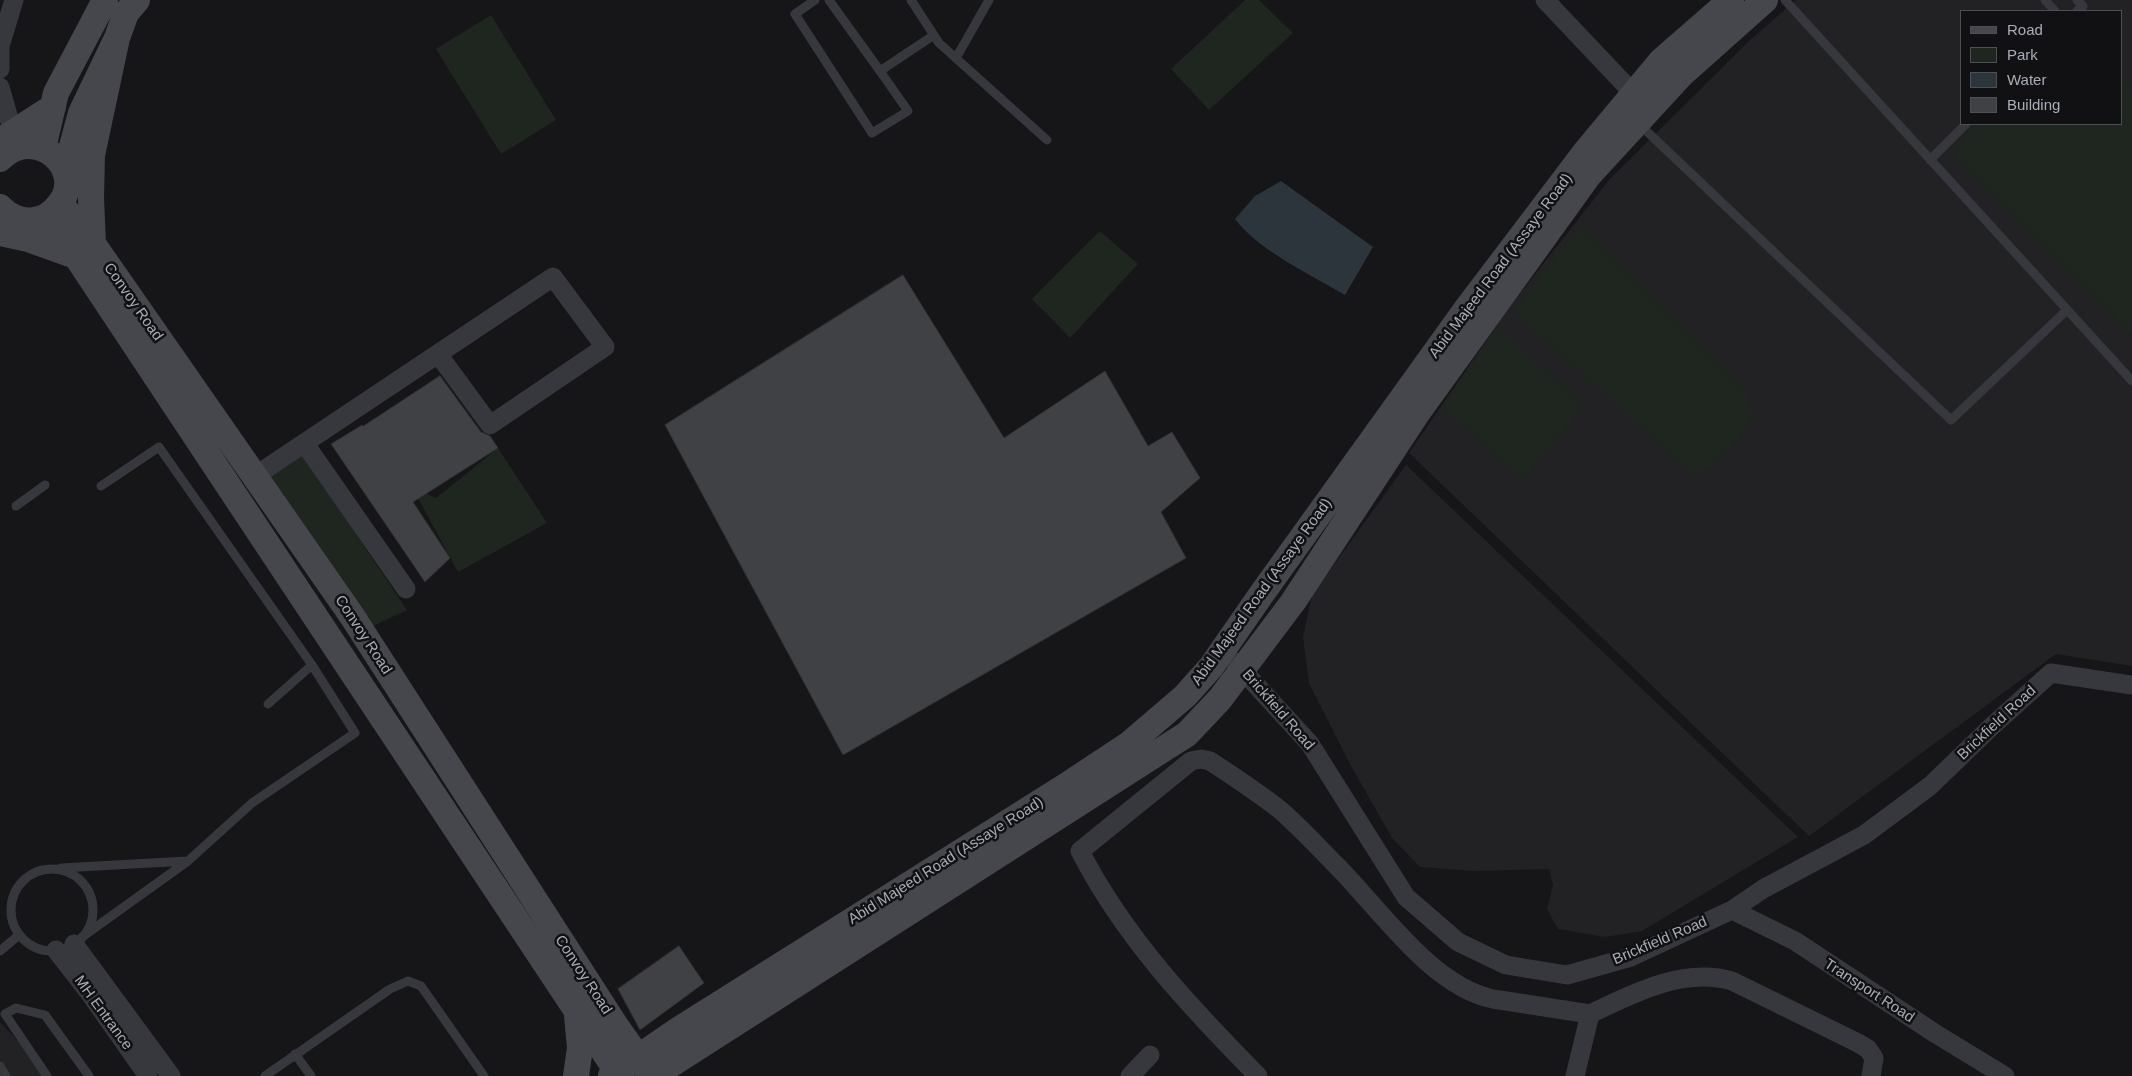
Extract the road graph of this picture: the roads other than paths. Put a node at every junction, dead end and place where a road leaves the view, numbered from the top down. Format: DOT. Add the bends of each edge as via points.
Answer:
graph roads {
  1 [pos="14,0"];
  2 [pos="105,0"];
  3 [pos="137,0"];
  4 [pos="815,0"];
  5 [pos="829,0"];
  6 [pos="911,0"];
  7 [pos="990,0"];
  8 [pos="1545,0"];
  9 [pos="1732,0"];
  10 [pos="1765,0"];
  11 [pos="1785,0"];
  12 [pos="2045,0"];
  13 [pos="2054,10"];
  14 [pos="934,35"];
  15 [pos="116,38"];
  16 [pos="956,58"];
  17 [pos="0,69"];
  18 [pos="880,71"];
  19 [pos="0,86"];
  20 [pos="1634,94"];
  21 [pos="1636,122"];
  22 [pos="1965,125"];
  23 [pos="1047,140"];
  24 [pos="15,145"];
  25 [pos="1930,160"];
  26 [pos="65,172"];
  27 [pos="61,204"];
  28 [pos="1,216"];
  29 [pos="40,219"];
  30 [pos="85,250"];
  31 [pos="2067,310"];
  32 [pos="438,354"];
  33 [pos="2132,381"];
  34 [pos="305,444"];
  35 [pos="255,476"];
  36 [pos="46,485"];
  37 [pos="101,486"];
  38 [pos="16,506"];
  39 [pos="406,589"];
  40 [pos="1224,650"];
  41 [pos="312,665"];
  42 [pos="1242,670"];
  43 [pos="2132,684"];
  44 [pos="268,704"];
  45 [pos="188,861"];
  46 [pos="54,869"];
  47 [pos="1732,910"];
  48 [pos="19,935"];
  49 [pos="78,941"];
  50 [pos="56,950"];
  51 [pos="0,951"];
  52 [pos="576,1010"];
  53 [pos="1590,1014"];
  54 [pos="295,1054"];
  55 [pos="1150,1055"];
  56 [pos="0,1066"];
  57 [pos="632,1072"];
  58 [pos="6,1076"];
  59 [pos="47,1076"];
  60 [pos="89,1076"];
  61 [pos="148,1076"];
  62 [pos="171,1076"];
  63 [pos="265,1076"];
  64 [pos="311,1076"];
  65 [pos="484,1076"];
  66 [pos="576,1076"];
  67 [pos="1130,1076"];
  68 [pos="1258,1076"];
  69 [pos="1575,1076"];
  70 [pos="1871,1076"];
  71 [pos="2005,1076"];
  1 -- 17 [label="street" via="0,46"];
  2 -- 24 [label="main road" via="56,93 52,107"];
  3 -- 15 [label="main road" via="126,14"];
  4 -- 18 [label="lane" via="794,14 872,133 908,111"];
  5 -- 18 [label="lane"];
  6 -- 14 [label="lane"];
  7 -- 16 [label="lane"];
  8 -- 20 [label="street"];
  9 -- 20 [label="main road, Abid Majeed Road (Assaye Road)" via="1661,61"];
  10 -- 21 [label="main road, Abid Majeed Road (Assaye Road)" via="1682,74"];
  11 -- 25 [label="lane"];
  12 -- 13 [label="lane"];
  14 -- 16 [label="lane"];
  14 -- 18 [label="lane"];
  15 -- 26 [label="main road" via="80,113"];
  15 -- 30 [label="main road" via="92,155"];
  16 -- 23 [label="lane"];
  19 -- 24 [label="street"];
  20 -- 40 [label="main road, Abid Majeed Road (Assaye Road)" via="1586,151 1467,308 1262,592"];
  21 -- 31 [label="lane" via="1951,420"];
  21 -- 42 [label="main road, Abid Majeed Road (Assaye Road)" via="1589,175 1416,415 1292,602"];
  22 -- 25 [label="lane"];
  24 -- 26 [label="main road" via="57,158"];
  25 -- 31 [label="lane"];
  26 -- 27 [label="main road" via="66,188"];
  27 -- 29 [label="main road"];
  27 -- 30 [label="main road, Convoy Road"];
  28 -- 29 [label="main road" via="20,220"];
  28 -- 30 [label="main road" via="28,239"];
  29 -- 30 [label="main road, Convoy Road"];
  30 -- 35 [label="main road, Convoy Road"];
  30 -- 52 [label="main road, Convoy Road"];
  31 -- 33 [label="lane"];
  32 -- 32 [label="street" via="553,277 605,347 490,425"];
  32 -- 34 [label="street"];
  34 -- 35 [label="street"];
  34 -- 39 [label="street"];
  35 -- 57 [label="main road, Convoy Road" via="352,616"];
  36 -- 38 [label="lane"];
  37 -- 41 [label="lane" via="159,447"];
  40 -- 42 [label="street, Brickfield Road"];
  40 -- 57 [label="main road, Abid Majeed Road (Assaye Road)" via="1185,696 1129,744"];
  41 -- 44 [label="lane"];
  41 -- 45 [label="lane" via="355,733 252,803"];
  42 -- 47 [label="street, Brickfield Road" via="1310,744 1406,897 1458,942 1506,965 1567,975 1631,957"];
  42 -- 57 [label="main road, Abid Majeed Road (Assaye Road)" via="1187,734"];
  43 -- 47 [label="street, Brickfield Road" via="2051,673 1930,786 1864,835 1763,889"];
  45 -- 46 [label="lane"];
  45 -- 49 [label="lane"];
  46 -- 48 [label="lane" via="40,870 19,885 11,910"];
  46 -- 49 [label="lane" via="78,878 92,900 91,920"];
  47 -- 71 [label="street, Transport Road" via="1795,942"];
  48 -- 50 [label="lane" via="36,947"];
  48 -- 51 [label="lane"];
  49 -- 50 [label="lane"];
  49 -- 62 [label="street"];
  50 -- 61 [label="street, MH Entrance"];
  52 -- 57 [label="main road, Convoy Road"];
  52 -- 66 [label="main road" via="580,1048"];
  53 -- 68 [label="street" via="1488,998 1458,987 1410,945 1338,866 1280,810 1210,761 1201,759 1191,761 1080,851 1159,969"];
  53 -- 69 [label="street"];
  53 -- 70 [label="street" via="1663,983 1705,976 1720,977 1868,1049 1874,1058"];
  54 -- 63 [label="lane"];
  54 -- 64 [label="lane"];
  54 -- 65 [label="lane" via="390,989 408,982 421,986"];
  55 -- 67 [label="street"];
  56 -- 58 [label="lane"];
  59 -- 60 [label="lane" via="5,1014 16,1008 45,1014"];
}
